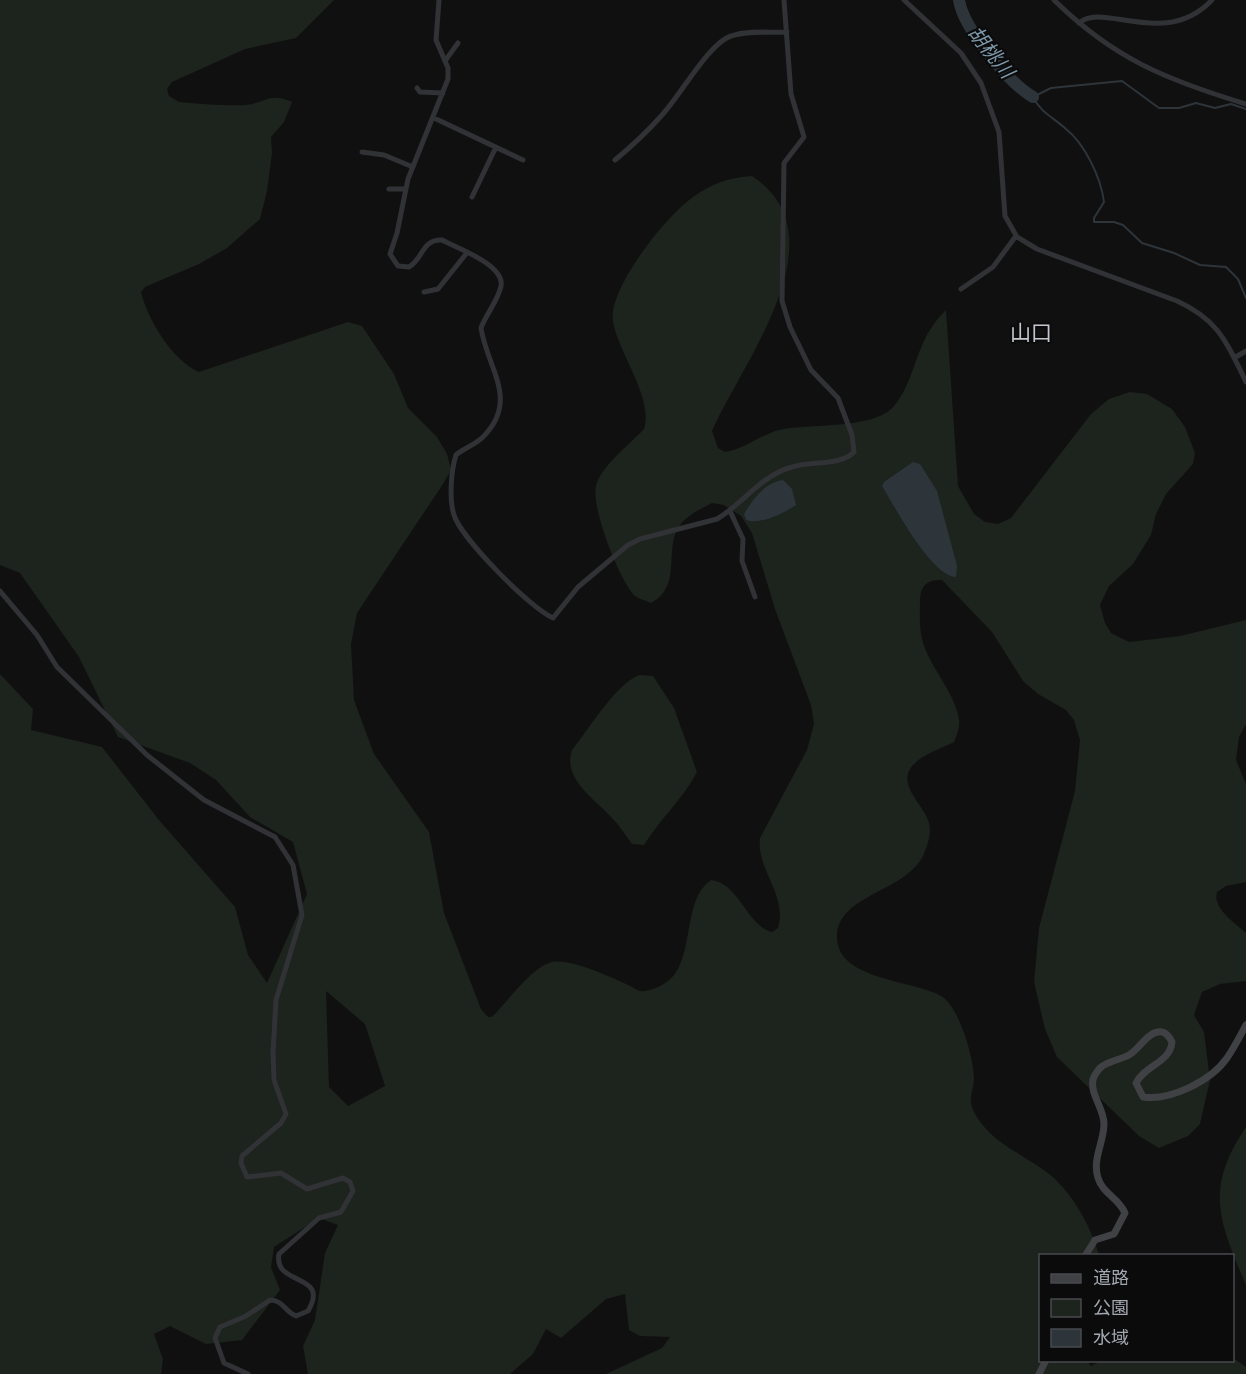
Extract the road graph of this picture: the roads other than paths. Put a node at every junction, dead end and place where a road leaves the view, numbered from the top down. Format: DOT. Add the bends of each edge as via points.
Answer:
graph roads {
  1 [pos="439,0"];
  2 [pos="784,0"];
  3 [pos="904,0"];
  4 [pos="1054,0"];
  5 [pos="1212,0"];
  6 [pos="1078,23"];
  7 [pos="787,32"];
  8 [pos="458,43"];
  9 [pos="445,61"];
  10 [pos="417,88"];
  11 [pos="443,93"];
  12 [pos="1246,104"];
  13 [pos="434,118"];
  14 [pos="496,147"];
  15 [pos="362,152"];
  16 [pos="615,159"];
  17 [pos="523,160"];
  18 [pos="413,167"];
  19 [pos="389,189"];
  20 [pos="405,189"];
  21 [pos="472,198"];
  22 [pos="1017,236"];
  23 [pos="466,254"];
  24 [pos="961,289"];
  25 [pos="424,292"];
  26 [pos="1246,351"];
  27 [pos="1234,358"];
  28 [pos="1246,382"];
  29 [pos="729,511"];
  30 [pos="0,591"];
  31 [pos="755,597"];
  32 [pos="1246,1025"];
  33 [pos="1086,1254"];
  34 [pos="248,1374"];
  1 -- 9 [label="street" via="436,40"];
  2 -- 7 [label="street"];
  3 -- 22 [label="street" via="961,53 985,90 999,132 1005,216"];
  4 -- 6 [label="street"];
  5 -- 6 [label="street" via="1195,16 1174,22 1135,24 1096,16"];
  6 -- 12 [label="street" via="1125,57 1195,89"];
  7 -- 16 [label="street" via="735,34 722,40 662,115"];
  7 -- 29 [label="street" via="791,94 804,137 784,164 782,301 811,370 838,398 855,447 846,458 806,463 774,474"];
  8 -- 9 [label="street"];
  9 -- 11 [label="street" via="448,75"];
  10 -- 11 [label="street" via="420,92"];
  11 -- 13 [label="street"];
  13 -- 14 [label="street"];
  13 -- 18 [label="street"];
  14 -- 17 [label="street"];
  14 -- 21 [label="street"];
  15 -- 18 [label="street" via="384,155"];
  18 -- 20 [label="street"];
  19 -- 20 [label="street"];
  20 -- 23 [label="street" via="398,233 390,254 394,263 409,267 416,263 427,244 438,240"];
  22 -- 24 [label="street" via="993,267"];
  22 -- 27 [label="street" via="1037,249 1190,307 1217,328"];
  23 -- 25 [label="street" via="438,289"];
  23 -- 29 [label="street" via="491,265 501,278 481,328 499,382 501,402 485,436 456,455 453,510 463,531 513,586 553,618 578,587 628,545 717,519"];
  26 -- 27 [label="street"];
  27 -- 28 [label="street"];
  29 -- 31 [label="street" via="743,539 742,561"];
  30 -- 34 [label="street" via="37,635 57,667 147,755 204,800 275,837 296,873 302,915 276,1000 274,1034 274,1080 286,1113 281,1123 242,1156 241,1163 247,1177 281,1173 301,1188 310,1189 343,1178 350,1182 353,1191 341,1212 319,1218 279,1254 283,1272 312,1288 308,1311 296,1316 281,1302 270,1300 220,1327 215,1338 224,1363"];
  32 -- 33 [label="main road" via="1213,1073 1155,1099 1143,1097 1136,1083 1140,1074 1167,1056 1172,1042 1162,1032 1152,1035 1130,1054 1100,1067 1092,1080 1104,1125 1097,1177 1103,1190 1121,1204 1125,1213 1114,1234 1095,1240"];
}
